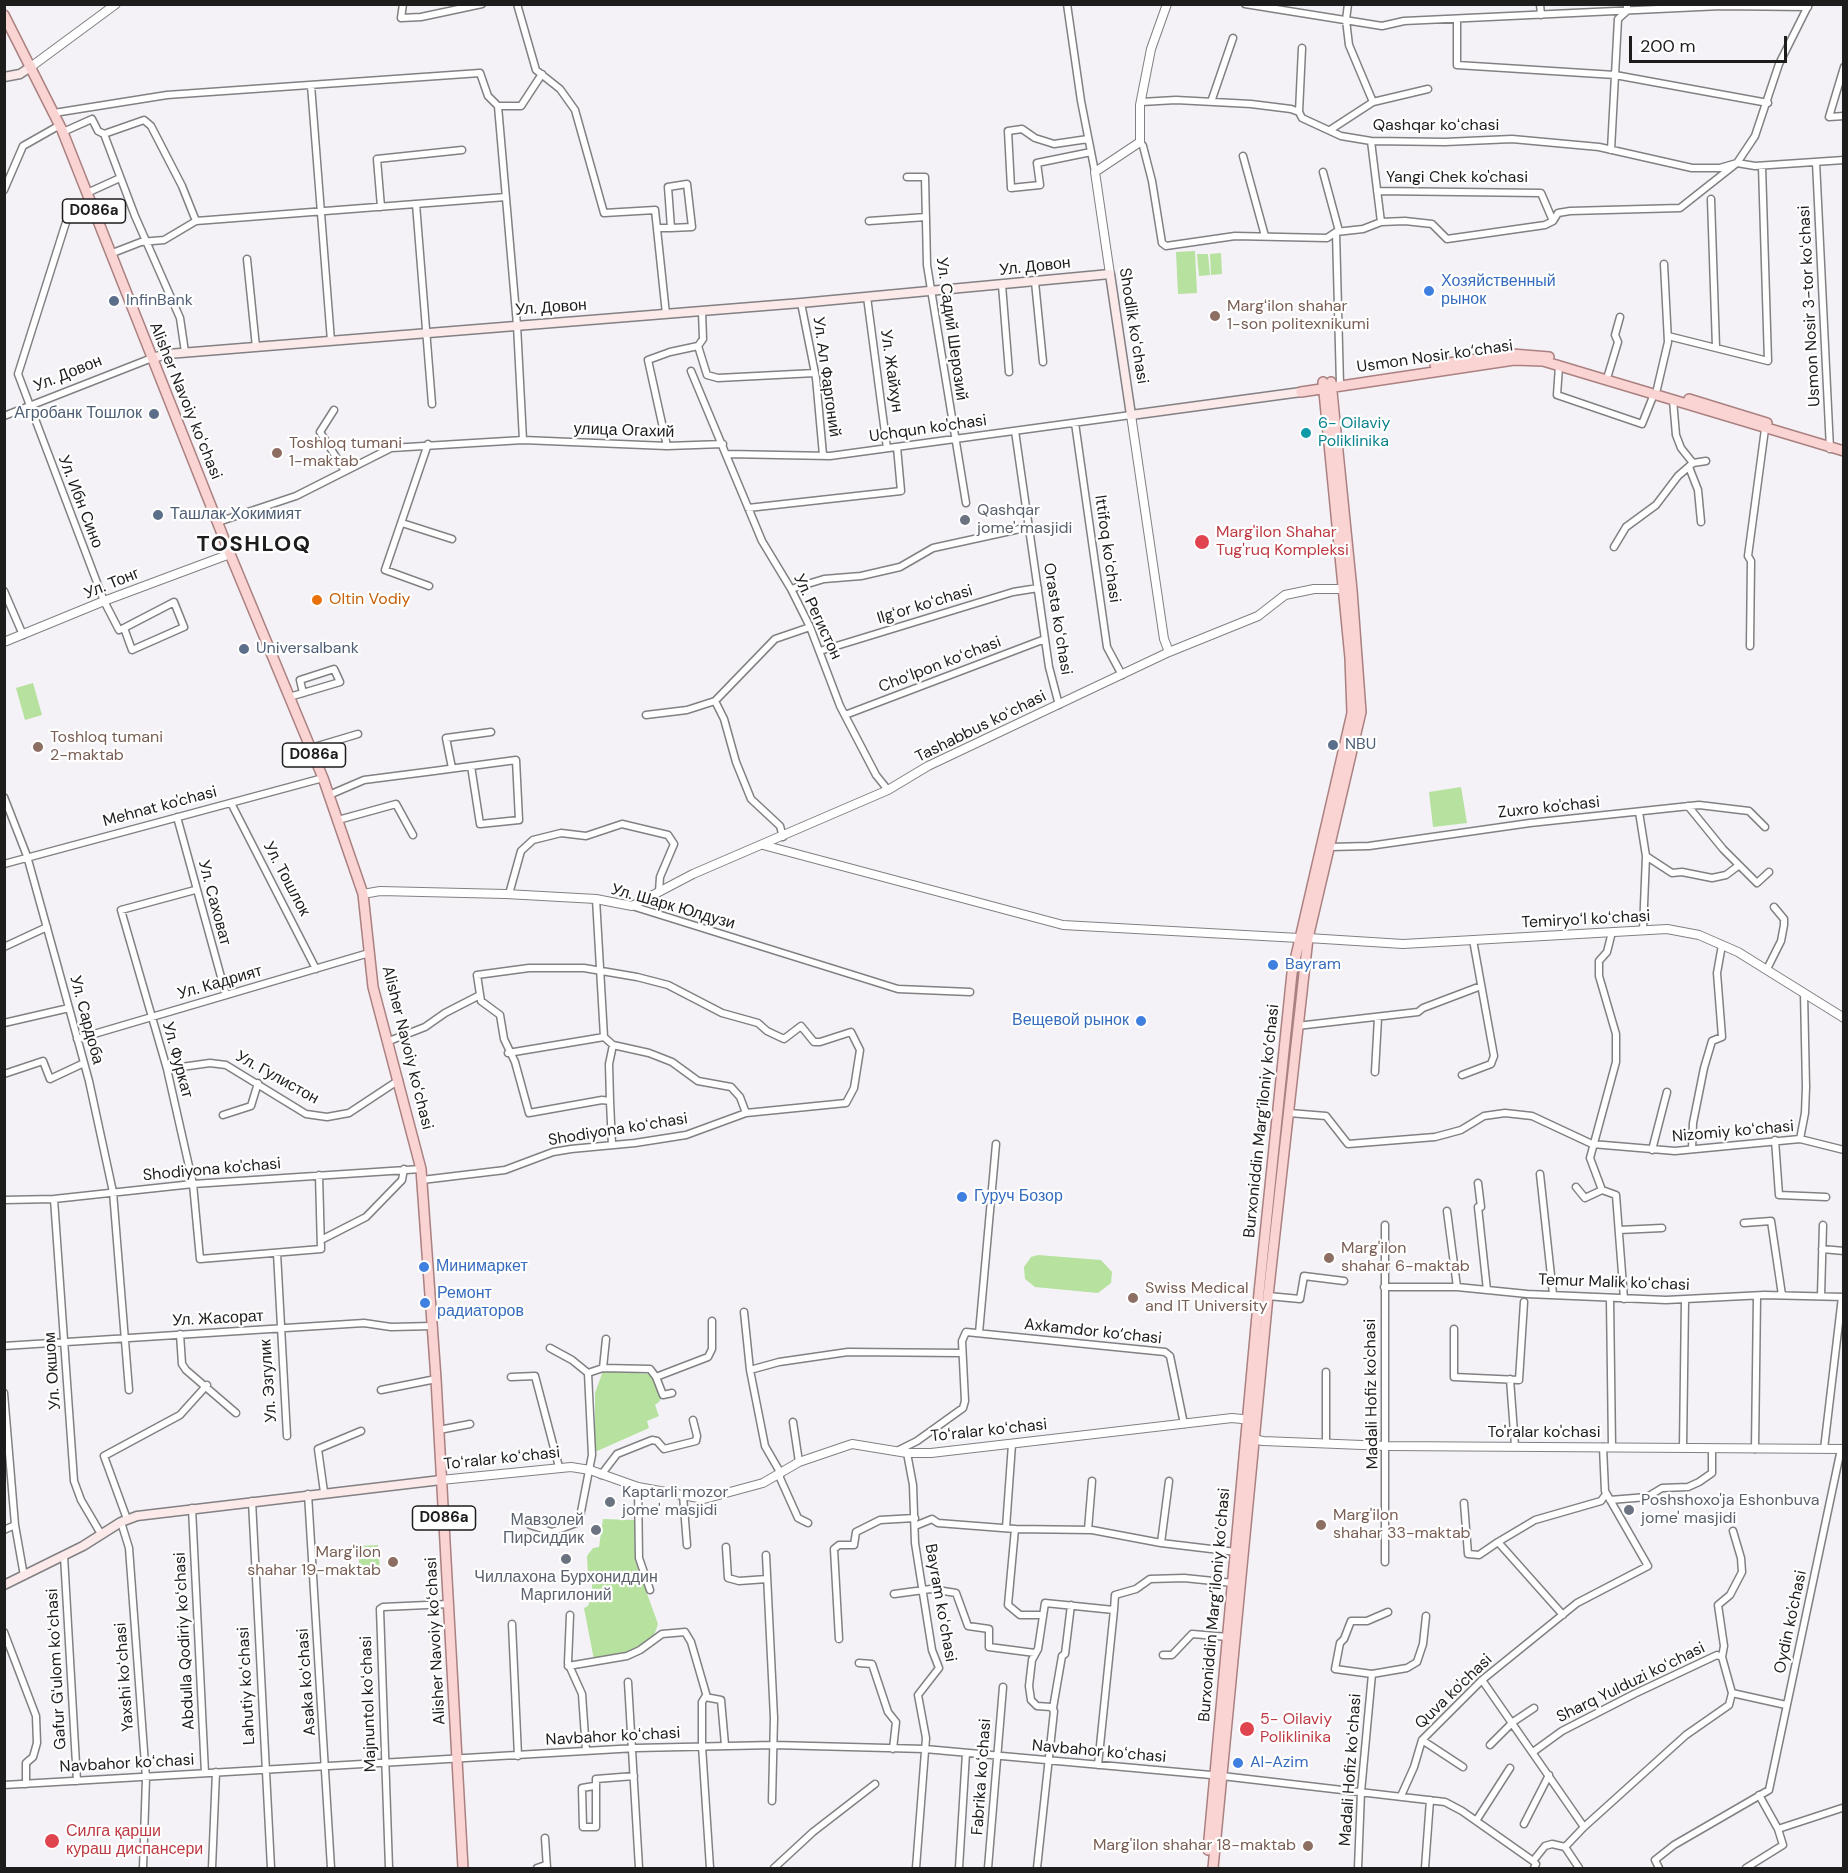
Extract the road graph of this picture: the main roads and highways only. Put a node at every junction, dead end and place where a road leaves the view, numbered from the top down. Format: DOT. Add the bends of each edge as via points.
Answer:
graph roads {
  1 [pos="4,15"];
  2 [pos="32,66"];
  3 [pos="4,77"];
  4 [pos="1110,274"];
  5 [pos="152,358"];
  6 [pos="1331,384"];
  7 [pos="1633,385"];
  8 [pos="1301,392"];
  9 [pos="1655,392"];
  10 [pos="1131,415"];
  11 [pos="1835,449"];
  12 [pos="1348,590"];
  13 [pos="1303,938"];
  14 [pos="1252,1420"];
  15 [pos="1250,1439"];
  16 [pos="441,1480"];
  17 [pos="4,1585"];
  18 [pos="1218,1776"];
  19 [pos="463,1869"];
  20 [pos="1207,1869"];
  21 [pos="1213,1869"];
  1 -- 2 [label="main road, Alisher Navoiy koʻchasi / D086a"];
  2 -- 3 [label="main road" via="20,74"];
  2 -- 5 [label="main road, Alisher Navoiy koʻchasi / D086a" via="62,129"];
  4 -- 5 [label="main road, Ул. Довон" via="185,352"];
  4 -- 10 [label="main road, Shodlik koʻchasi"];
  5 -- 16 [label="main road, Alisher Navoiy koʻchasi / D086a" via="323,778 363,894 373,987 422,1169"];
  6 -- 7 [label="main road, Usmon Nosir ko‘chasi" via="1514,360 1543,361"];
  6 -- 7 [label="main road, Usmon Nosir ko‘chasi" via="1522,353 1548,356"];
  6 -- 8 [label="main road, Usmon Nosir ko‘chasi"];
  6 -- 12 [label="main road, Burxoniddin Marg’iloniy ko’chasi"];
  7 -- 9 [label="main road, Usmon Nosir ko‘chasi"];
  8 -- 10 [label="main road, Usmon Nosir ko‘chasi"];
  9 -- 11 [label="main road, Usmon Nosir ko‘chasi"];
  9 -- 11 [label="main road, Usmon Nosir ko‘chasi"];
  12 -- 13 [label="main road, Burxoniddin Marg’iloniy ko’chasi" via="1352,713"];
  12 -- 13 [label="main road, Burxoniddin Marg’iloniy ko’chasi" via="1360,712 1330,847"];
  13 -- 14 [label="main road, Burxoniddin Marg’iloniy ko’chasi" via="1289,1113"];
  13 -- 14 [label="main road, Burxoniddin Marg’iloniy ko’chasi" via="1281,1081"];
  14 -- 15 [label="main road, Burxoniddin Marg’iloniy ko’chasi"];
  15 -- 18 [label="main road, Burxoniddin Marg’iloniy ko’chasi"];
  15 -- 18 [label="main road, Burxoniddin Marg’iloniy ko’chasi" via="1233,1583"];
  16 -- 17 [label="main road, Toʻralar koʻchasi" via="192,1508 124,1520 64,1556"];
  16 -- 19 [label="main road, Alisher Navoiy koʻchasi / D086a"];
  18 -- 20 [label="main road, Burxoniddin Marg’iloniy ko’chasi"];
  18 -- 21 [label="main road, Burxoniddin Marg’iloniy ko’chasi"];
}
